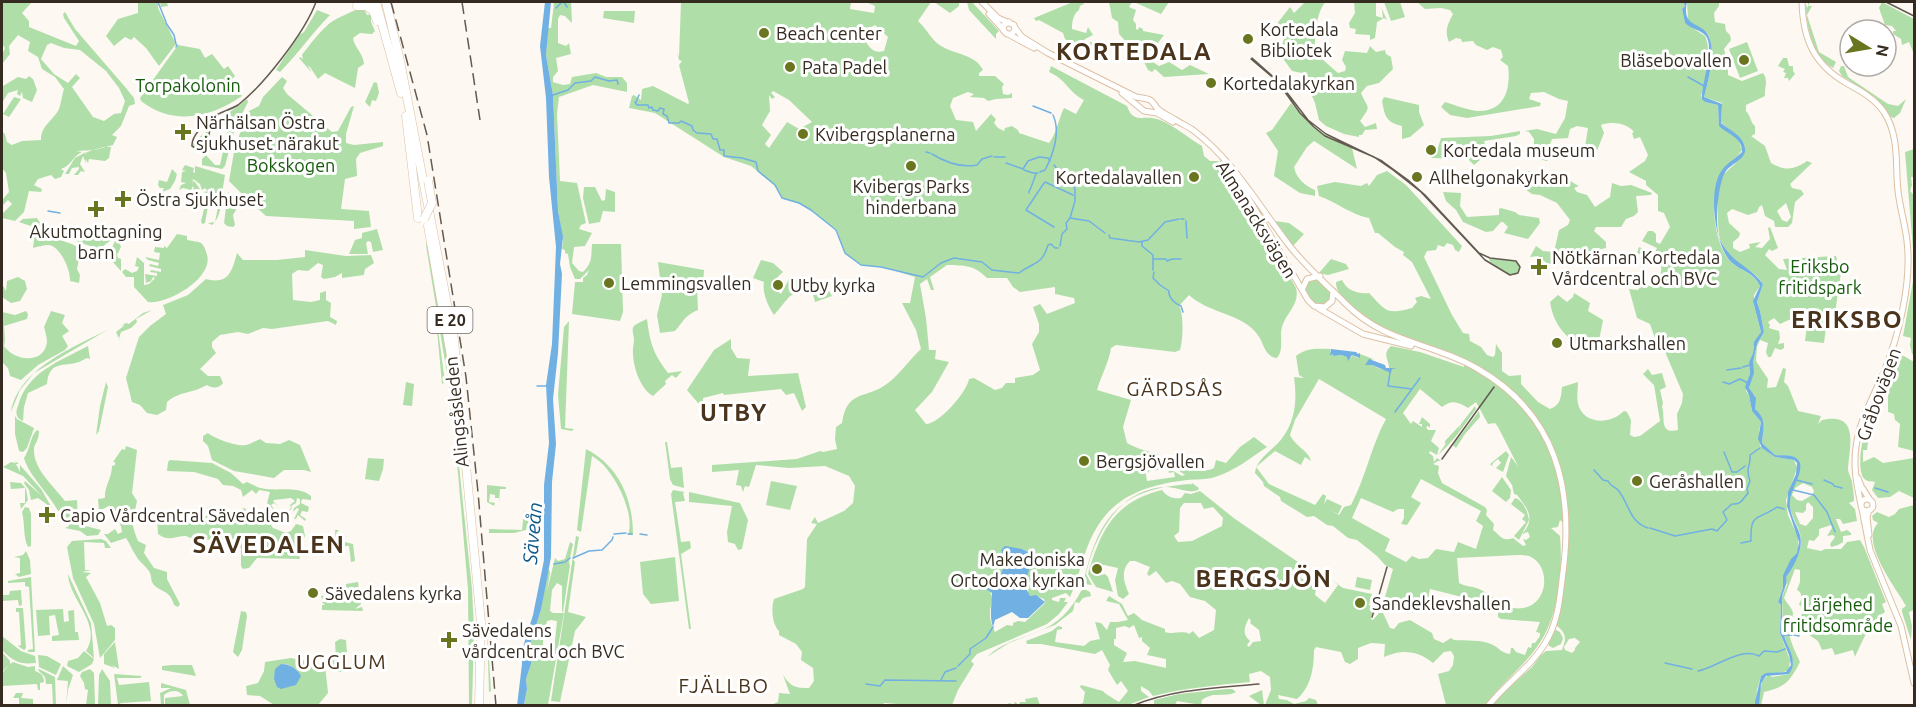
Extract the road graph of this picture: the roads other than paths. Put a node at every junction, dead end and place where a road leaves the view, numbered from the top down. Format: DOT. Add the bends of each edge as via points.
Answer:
graph roads {
  1 [pos="370,2"];
  2 [pos="378,2"];
  3 [pos="386,2"];
  4 [pos="980,2"];
  5 [pos="1803,2"];
  6 [pos="357,6"];
  7 [pos="373,12"];
  8 [pos="1009,22"];
  9 [pos="1016,29"];
  10 [pos="1006,32"];
  11 [pos="403,78"];
  12 [pos="401,93"];
  13 [pos="1144,99"];
  14 [pos="1154,105"];
  15 [pos="1140,106"];
  16 [pos="1150,112"];
  17 [pos="409,118"];
  18 [pos="425,216"];
  19 [pos="424,236"];
  20 [pos="1320,276"];
  21 [pos="1332,289"];
  22 [pos="1302,291"];
  23 [pos="1314,306"];
  24 [pos="1444,354"];
  25 [pos="1870,500"];
  26 [pos="1862,505"];
  27 [pos="1869,510"];
  28 [pos="1914,669"];
  29 [pos="1914,683"];
  30 [pos="477,705"];
  31 [pos="1488,705"];
  1 -- 7 [label="highway"];
  2 -- 11 [label="highway, E 20"];
  2 -- 12 [label="highway, E 20"];
  3 -- 11 [label="highway"];
  4 -- 8 [label="main road"];
  4 -- 10 [label="main road"];
  5 -- 25 [label="main road, Gråbovägen" via="1808,33 1817,54 1880,104 1892,120 1898,142 1910,271 1894,351 1859,439 1858,478"];
  5 -- 26 [label="main road, Gråbovägen" via="1807,36 1817,59 1884,112 1896,148 1907,272 1900,322 1855,450"];
  6 -- 7 [label="highway" via="366,6"];
  7 -- 12 [label="highway"];
  8 -- 9 [label="main road"];
  8 -- 10 [label="main road" via="1004,25"];
  9 -- 10 [label="main road" via="1013,34"];
  9 -- 13 [label="main road, Almanacksvägen" via="1048,53"];
  10 -- 15 [label="main road, Almanacksvägen" via="1125,94"];
  11 -- 17 [label="highway, E 20"];
  12 -- 17 [label="highway, E 20"];
  13 -- 14 [label="main road, Almanacksvägen"];
  13 -- 15 [label="main road"];
  14 -- 16 [label="main road"];
  14 -- 20 [label="main road, Almanacksvägen" via="1214,147 1289,245"];
  15 -- 16 [label="main road, Almanacksvägen"];
  16 -- 22 [label="main road, Almanacksvägen" via="1187,130 1217,154 1239,182"];
  17 -- 18 [label="highway, bridge" via="429,181 432,203"];
  17 -- 18 [label="highway" via="418,218"];
  17 -- 30 [label="highway, Alingsåsleden / E 20" via="454,385 477,620"];
  18 -- 19 [label="highway"];
  20 -- 21 [label="main road"];
  20 -- 22 [label="main road" via="1307,279"];
  21 -- 23 [label="main road" via="1333,299 1328,306"];
  21 -- 24 [label="main road" via="1380,330"];
  22 -- 23 [label="main road"];
  23 -- 24 [label="main road" via="1370,336"];
  24 -- 31 [label="main road" via="1484,372 1512,395 1545,441 1559,478 1564,507 1563,570 1557,614 1539,649"];
  25 -- 26 [label="main road" via="1865,499"];
  25 -- 27 [label="main road"];
  26 -- 27 [label="main road"];
  26 -- 29 [label="main road, Gråbovägen" via="1870,550 1901,626"];
  27 -- 28 [label="main road" via="1870,539 1904,628"];
}
